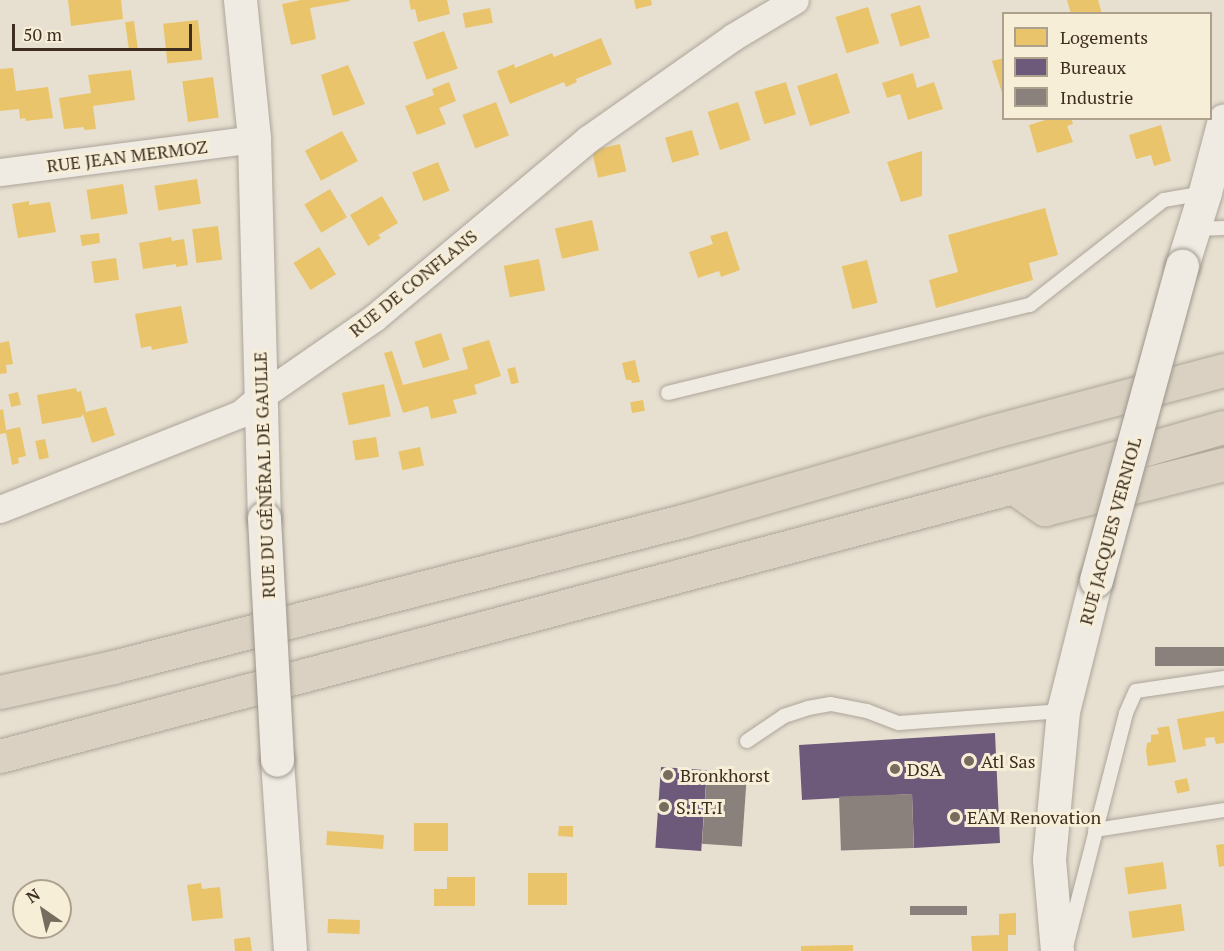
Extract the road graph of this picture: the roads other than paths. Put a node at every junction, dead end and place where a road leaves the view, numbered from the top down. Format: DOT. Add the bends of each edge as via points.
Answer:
graph roads {
  1 [pos="240,0"];
  2 [pos="795,0"];
  3 [pos="1224,120"];
  4 [pos="254,139"];
  5 [pos="0,172"];
  6 [pos="1205,192"];
  7 [pos="1208,229"];
  8 [pos="1224,370"];
  9 [pos="668,393"];
  10 [pos="260,397"];
  11 [pos="1224,427"];
  12 [pos="1224,464"];
  13 [pos="1013,487"];
  14 [pos="0,509"];
  15 [pos="1224,678"];
  16 [pos="0,692"];
  17 [pos="1064,711"];
  18 [pos="747,741"];
  19 [pos="0,756"];
  20 [pos="1224,810"];
  21 [pos="1095,830"];
  22 [pos="290,951"];
  23 [pos="1057,951"];
  24 [pos="1065,951"];
  1 -- 4 [label="street, RUE DU GÉNÉRAL DE GAULLE"];
  2 -- 10 [label="street, RUE DE CONFLANS" via="733,37 588,139 374,318"];
  3 -- 6 [label="street, RUE JACQUES VERNIOL"];
  4 -- 5 [label="street, RUE JEAN MERMOZ"];
  4 -- 10 [label="street, RUE DU GÉNÉRAL DE GAULLE"];
  6 -- 7 [label="street, RUE JACQUES VERNIOL"];
  6 -- 9 [label="lane" via="1164,200 1029,305"];
  7 -- 17 [label="street, RUE JACQUES VERNIOL, bridge" via="1182,266"];
  8 -- 16 [label="highway" via="987,432 686,520 125,664"];
  10 -- 14 [label="street, RUE DE CONFLANS" via="240,414"];
  10 -- 22 [label="street, RUE DU GÉNÉRAL DE GAULLE, bridge"];
  11 -- 13 [label="highway"];
  12 -- 13 [label="highway" via="1045,509"];
  13 -- 19 [label="highway"];
  15 -- 21 [label="lane" via="1136,691 1126,713"];
  17 -- 18 [label="lane" via="898,723 867,711 831,704 784,716"];
  17 -- 23 [label="street, RUE JACQUES VERNIOL" via="1049,859"];
  20 -- 21 [label="lane"];
  21 -- 24 [label="lane"];
}
